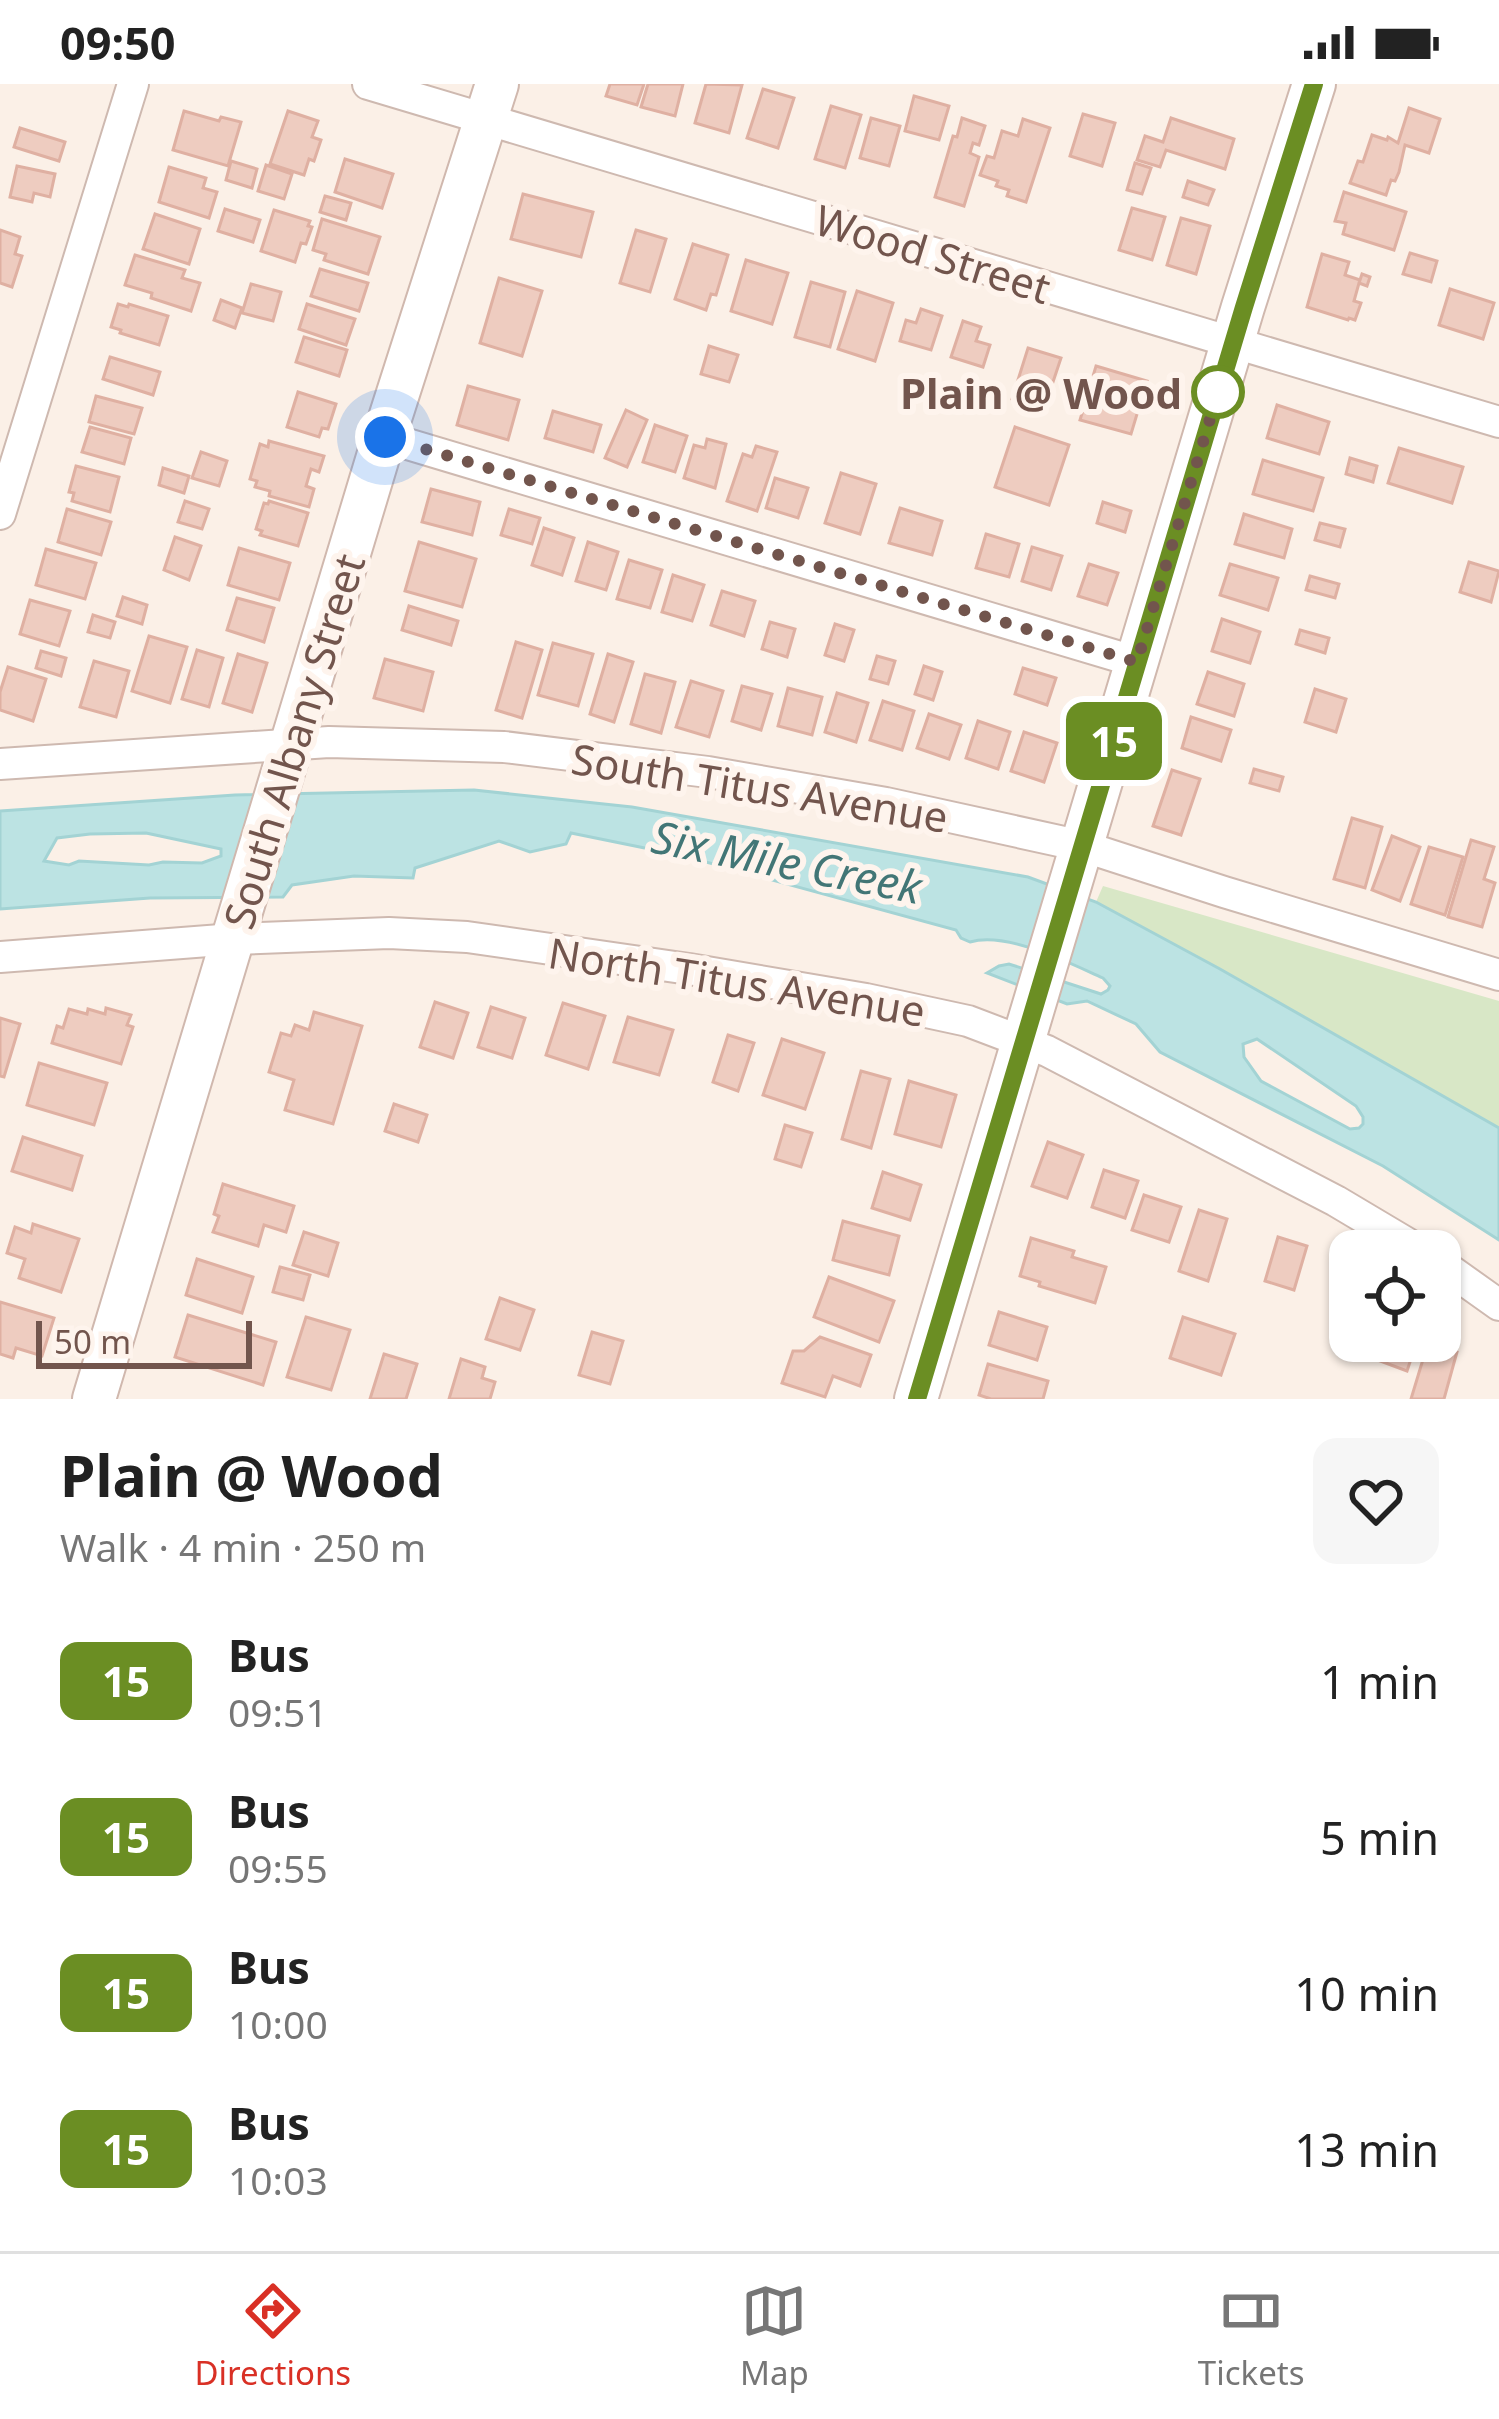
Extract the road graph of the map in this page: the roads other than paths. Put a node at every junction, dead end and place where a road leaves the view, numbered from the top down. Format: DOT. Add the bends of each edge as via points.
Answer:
graph roads {
  1 [pos="133,84"];
  2 [pos="368,84"];
  3 [pos="1314,84"];
  4 [pos="492,102"];
  5 [pos="1233,343"];
  6 [pos="1499,422"];
  7 [pos="385,437"];
  8 [pos="0,514"];
  9 [pos="1137,662"];
  10 [pos="288,759"];
  11 [pos="0,764"];
  12 [pos="1076,866"];
  13 [pos="239,921"];
  14 [pos="0,958"];
  15 [pos="1499,975"];
  16 [pos="1029,1025"];
  17 [pos="1383,1230"];
  18 [pos="1461,1278"];
  19 [pos="1499,1305"];
  20 [pos="105,1396"];
  21 [pos="916,1399"];
  1 -- 8 [label="street"];
  2 -- 4 [label="street, Wood Street"];
  3 -- 5 [label="street"];
  4 -- 5 [label="street, Wood Street"];
  4 -- 7 [label="street, South Albany Street"];
  5 -- 6 [label="street, Wood Street"];
  5 -- 9 [label="street"];
  7 -- 9 [label="street"];
  7 -- 10 [label="street, South Albany Street"];
  9 -- 12 [label="street"];
  10 -- 11 [label="street, South Titus Avenue"];
  10 -- 12 [label="street, South Titus Avenue" via="329,742 531,749 707,772 863,799"];
  10 -- 13 [label="street, South Albany Street"];
  12 -- 15 [label="street, South Titus Avenue" via="1224,892"];
  12 -- 16 [label="street"];
  13 -- 14 [label="street, North Titus Avenue"];
  13 -- 16 [label="street, North Titus Avenue" via="466,938"];
  13 -- 20 [label="street, South Albany Street"];
  16 -- 17 [label="street, North Titus Avenue" via="1059,1057"];
  16 -- 21 [label="street"];
  18 -- 19 [label="street"];
}
